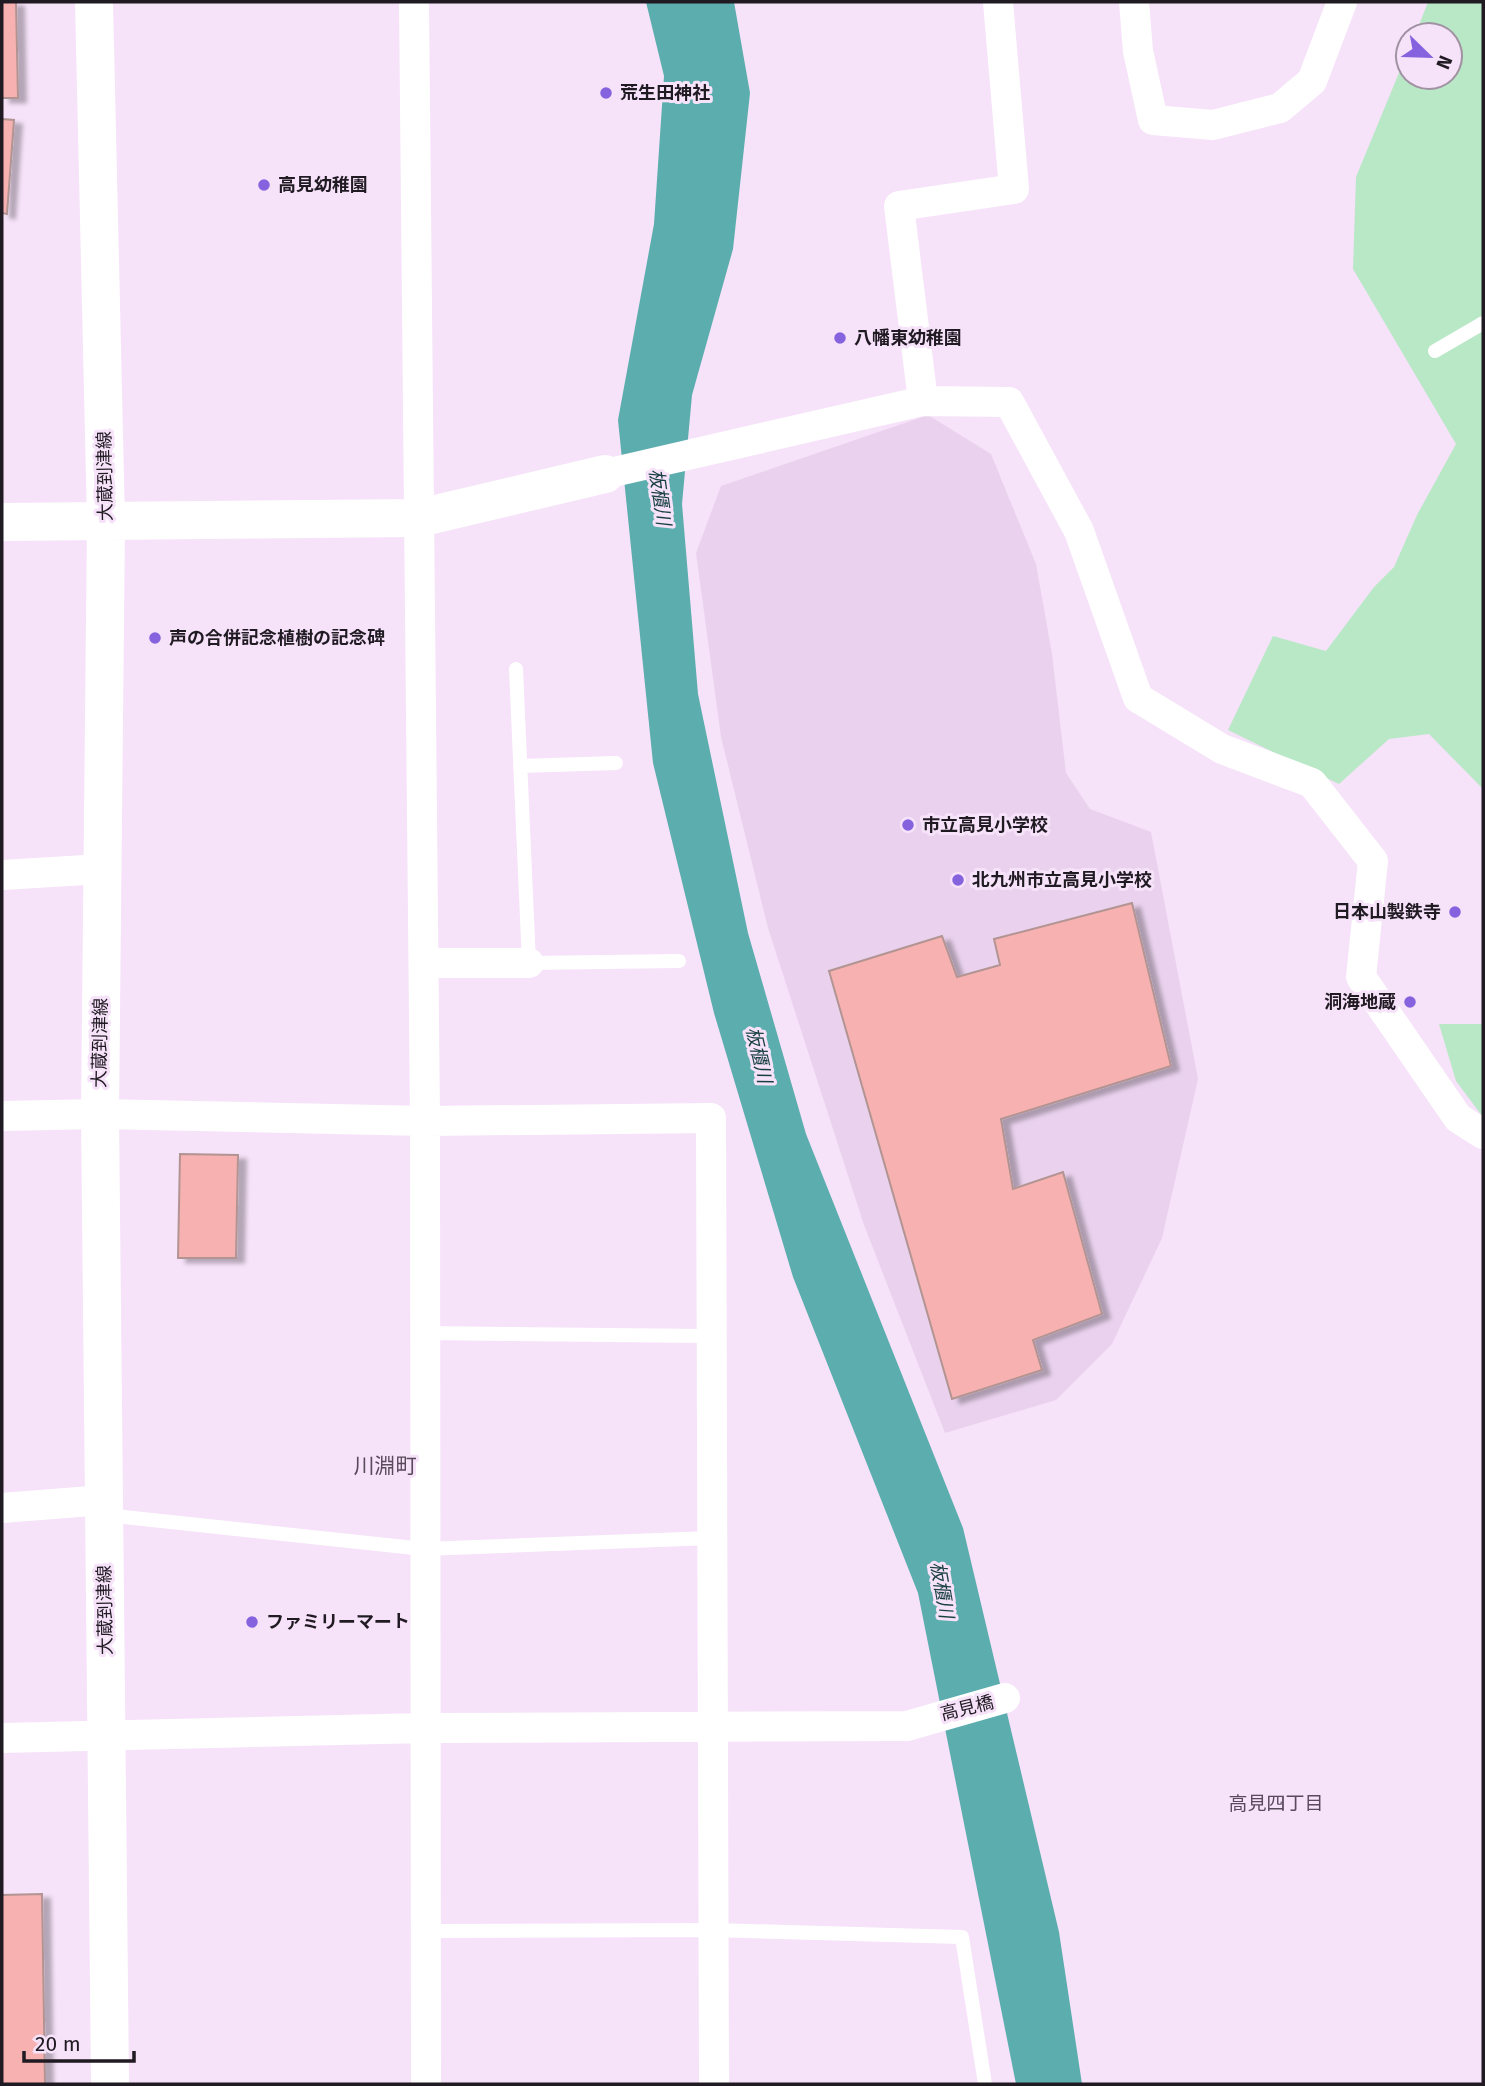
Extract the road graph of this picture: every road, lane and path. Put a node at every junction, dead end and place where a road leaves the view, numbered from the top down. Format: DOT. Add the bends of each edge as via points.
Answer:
graph roads {
  1 [pos="94,2"];
  2 [pos="414,2"];
  3 [pos="998,2"];
  4 [pos="1134,2"];
  5 [pos="1342,2"];
  6 [pos="1483,323"];
  7 [pos="1435,351"];
  8 [pos="923,401"];
  9 [pos="605,474"];
  10 [pos="419,518"];
  11 [pos="2,522"];
  12 [pos="106,522"];
  13 [pos="516,669"];
  14 [pos="616,763"];
  15 [pos="520,766"];
  16 [pos="102,869"];
  17 [pos="2,875"];
  18 [pos="679,961"];
  19 [pos="424,962"];
  20 [pos="528,963"];
  21 [pos="100,1114"];
  22 [pos="2,1116"];
  23 [pos="425,1121"];
  24 [pos="1483,1134"];
  25 [pos="424,1333"];
  26 [pos="710,1336"];
  27 [pos="2,1508"];
  28 [pos="104,1508"];
  29 [pos="710,1538"];
  30 [pos="424,1549"];
  31 [pos="1006,1698"];
  32 [pos="712,1725"];
  33 [pos="424,1728"];
  34 [pos="106,1735"];
  35 [pos="2,1738"];
  36 [pos="713,1930"];
  37 [pos="425,1931"];
  38 [pos="110,2084"];
  39 [pos="426,2084"];
  40 [pos="714,2084"];
  41 [pos="985,2084"];
  1 -- 12 [label="main road, 大蔵到津線"];
  2 -- 10 [label="street"];
  3 -- 8 [label="street" via="1014,189 899,206"];
  4 -- 5 [label="street" via="1138,51 1153,121 1213,125 1280,108 1312,80"];
  6 -- 7 [label="lane"];
  8 -- 9 [label="street"];
  8 -- 24 [label="street" via="1009,402 1079,531 1138,698 1222,749 1312,783 1373,861 1360,977 1458,1118"];
  9 -- 10 [label="main road"];
  10 -- 12 [label="main road"];
  10 -- 19 [label="street"];
  11 -- 12 [label="main road"];
  12 -- 16 [label="main road, 大蔵到津線"];
  13 -- 15 [label="lane"];
  14 -- 15 [label="lane"];
  15 -- 20 [label="lane"];
  16 -- 17 [label="street"];
  16 -- 21 [label="main road, 大蔵到津線"];
  18 -- 20 [label="lane"];
  19 -- 20 [label="street"];
  19 -- 23 [label="street"];
  21 -- 22 [label="street"];
  21 -- 23 [label="street"];
  21 -- 28 [label="main road, 大蔵到津線"];
  23 -- 25 [label="street"];
  23 -- 26 [label="street" via="711,1118"];
  25 -- 26 [label="lane"];
  25 -- 30 [label="street"];
  26 -- 29 [label="street"];
  27 -- 28 [label="street"];
  28 -- 30 [label="lane"];
  28 -- 34 [label="main road, 大蔵到津線"];
  29 -- 30 [label="lane"];
  29 -- 32 [label="street"];
  30 -- 33 [label="street"];
  31 -- 32 [label="street, 高見橋" via="907,1726"];
  32 -- 33 [label="street, 高見橋"];
  32 -- 36 [label="street"];
  33 -- 34 [label="street, 高見橋"];
  33 -- 37 [label="street"];
  34 -- 35 [label="street, 高見橋"];
  34 -- 38 [label="main road, 大蔵到津線"];
  36 -- 37 [label="lane"];
  36 -- 40 [label="street"];
  36 -- 41 [label="lane" via="962,1937"];
  37 -- 39 [label="street"];
}
